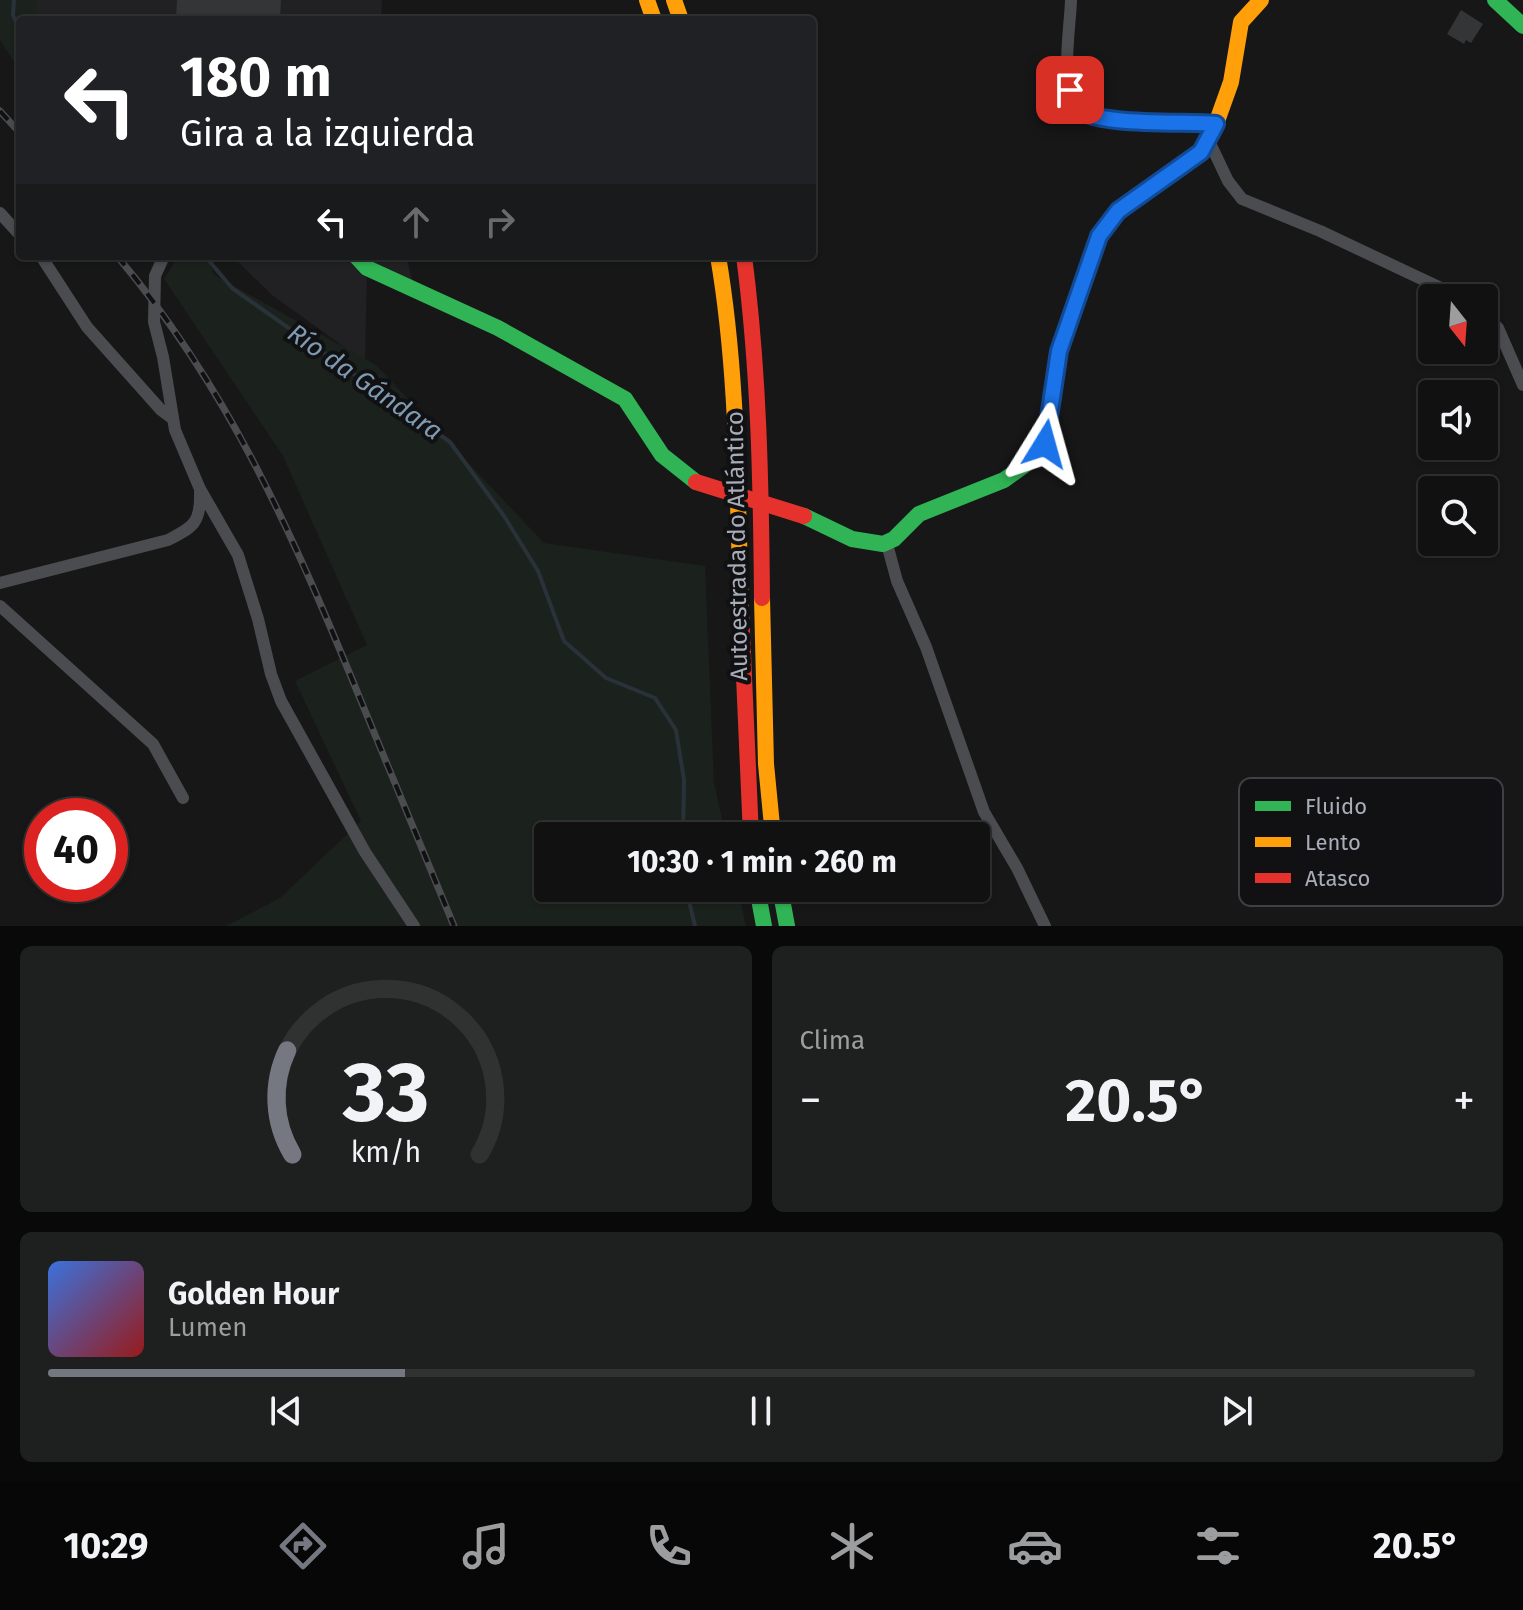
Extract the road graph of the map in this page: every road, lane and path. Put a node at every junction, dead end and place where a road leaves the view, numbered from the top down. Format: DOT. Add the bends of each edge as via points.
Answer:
graph roads {
  1 [pos="1071,0"];
  2 [pos="1261,0"];
  3 [pos="1495,0"];
  4 [pos="1512,0"];
  5 [pos="1523,10"];
  6 [pos="1523,26"];
  7 [pos="1216,124"];
  8 [pos="1209,141"];
  9 [pos="0,213"];
  10 [pos="16,231"];
  11 [pos="44,260"];
  12 [pos="162,260"];
  13 [pos="719,260"];
  14 [pos="745,260"];
  15 [pos="362,262"];
  16 [pos="1432,284"];
  17 [pos="1498,328"];
  18 [pos="1523,385"];
  19 [pos="173,419"];
  20 [pos="200,489"];
  21 [pos="887,544"];
  22 [pos="0,583"];
  23 [pos="0,606"];
  24 [pos="183,798"];
  25 [pos="750,822"];
  26 [pos="772,822"];
  27 [pos="760,902"];
  28 [pos="783,902"];
  29 [pos="414,926"];
  30 [pos="764,926"];
  31 [pos="787,926"];
  32 [pos="1045,926"];
  1 -- 7 [label="street" via="1068,79 1076,109 1118,121"];
  2 -- 7 [label="main road" via="1241,22 1231,82"];
  3 -- 6 [label="main road"];
  4 -- 5 [label="main road"];
  7 -- 8 [label="main road"];
  8 -- 16 [label="street" via="1242,199"];
  8 -- 21 [label="main road" via="1118,211 1099,236 1059,351 1045,444 1037,456 993,486 916,515"];
  9 -- 10 [label="street"];
  11 -- 19 [label="street" via="87,327"];
  12 -- 19 [label="street" via="155,276 154,322"];
  13 -- 25 [label="main road, Autoestrada do Atlántico" via="727,300 736,443"];
  14 -- 26 [label="main road, Autoestrada do Atlántico" via="759,389 764,716"];
  15 -- 21 [label="main road, bridge" via="498,328 625,399 654,445 696,482 804,516 858,542"];
  17 -- 18 [label="street"];
  19 -- 20 [label="street"];
  20 -- 22 [label="street" via="196,522 188,531"];
  20 -- 29 [label="street" via="238,555 281,701 359,842"];
  21 -- 32 [label="street" via="984,812"];
  23 -- 24 [label="street" via="153,744"];
  27 -- 30 [label="main road"];
  28 -- 31 [label="main road"];
}
